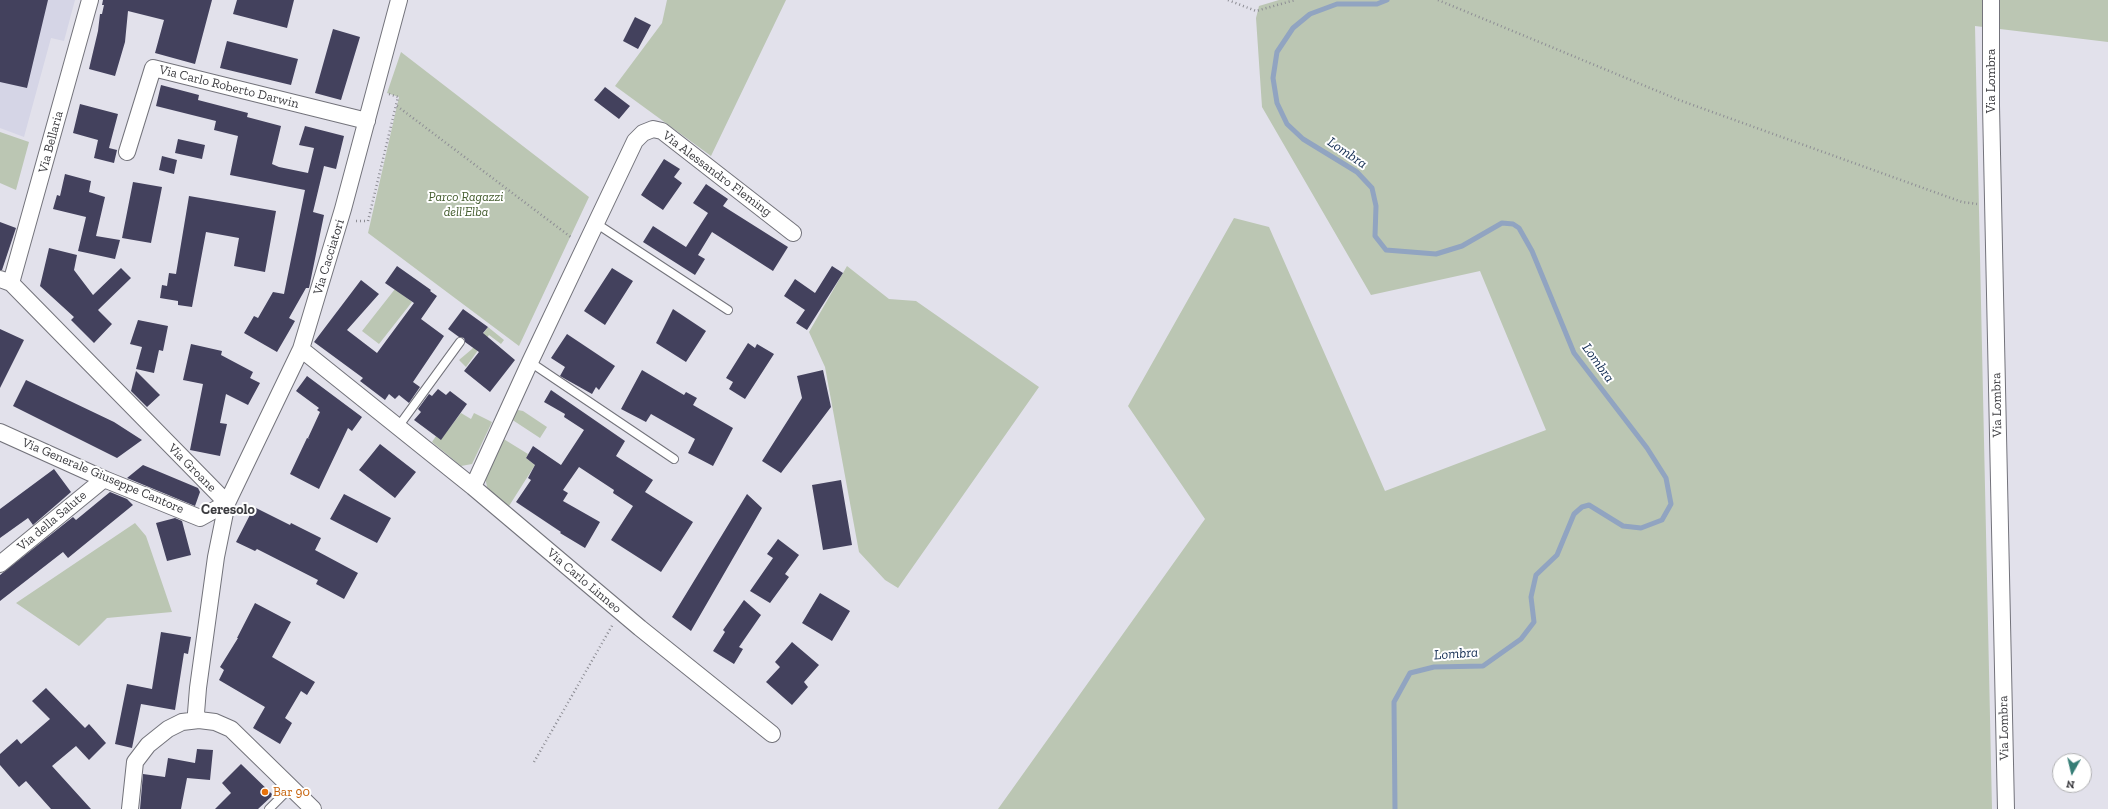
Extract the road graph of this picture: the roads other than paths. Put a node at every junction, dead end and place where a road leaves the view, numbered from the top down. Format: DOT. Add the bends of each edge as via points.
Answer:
graph roads {
  1 [pos="90,0"];
  2 [pos="399,0"];
  3 [pos="1992,0"];
  4 [pos="367,121"];
  5 [pos="127,152"];
  6 [pos="596,224"];
  7 [pos="793,234"];
  8 [pos="5,281"];
  9 [pos="728,310"];
  10 [pos="460,342"];
  11 [pos="301,349"];
  12 [pos="530,362"];
  13 [pos="398,427"];
  14 [pos="0,432"];
  15 [pos="674,459"];
  16 [pos="104,479"];
  17 [pos="473,487"];
  18 [pos="227,503"];
  19 [pos="0,564"];
  20 [pos="199,720"];
  21 [pos="772,734"];
  22 [pos="291,787"];
  23 [pos="130,809"];
  24 [pos="269,809"];
  25 [pos="313,809"];
  26 [pos="2006,809"];
  1 -- 8 [label="street, Via Bellaria"];
  2 -- 4 [label="street, Via Cacciatori"];
  3 -- 26 [label="street, Via Lombra" via="1993,206"];
  4 -- 5 [label="street, Via Carlo Roberto Darwin" via="153,68"];
  4 -- 11 [label="street, Via Cacciatori"];
  6 -- 7 [label="street, Via Alessandro Fleming" via="635,141 653,128 662,131"];
  6 -- 9 [label="lane"];
  6 -- 12 [label="street, Via Alessandro Fleming"];
  8 -- 18 [label="street, Via Groane"];
  10 -- 13 [label="lane"];
  11 -- 13 [label="street, Via Carlo Linneo"];
  11 -- 18 [label="street, Via Cacciatori"];
  12 -- 15 [label="lane"];
  12 -- 17 [label="street, Via Alessandro Fleming"];
  13 -- 17 [label="street, Via Carlo Linneo"];
  14 -- 16 [label="street, Via Generale Giuseppe Cantore"];
  16 -- 18 [label="street, Via Generale Giuseppe Cantore" via="200,518"];
  16 -- 19 [label="street, Via della Salute"];
  17 -- 21 [label="street, Via Carlo Linneo"];
  18 -- 20 [label="street, Via Groane" via="216,557 200,672 196,713"];
  20 -- 22 [label="street" via="214,722 231,729"];
  20 -- 23 [label="street" via="182,722 168,729 135,762"];
  22 -- 24 [label="lane"];
  22 -- 25 [label="street"];
}
